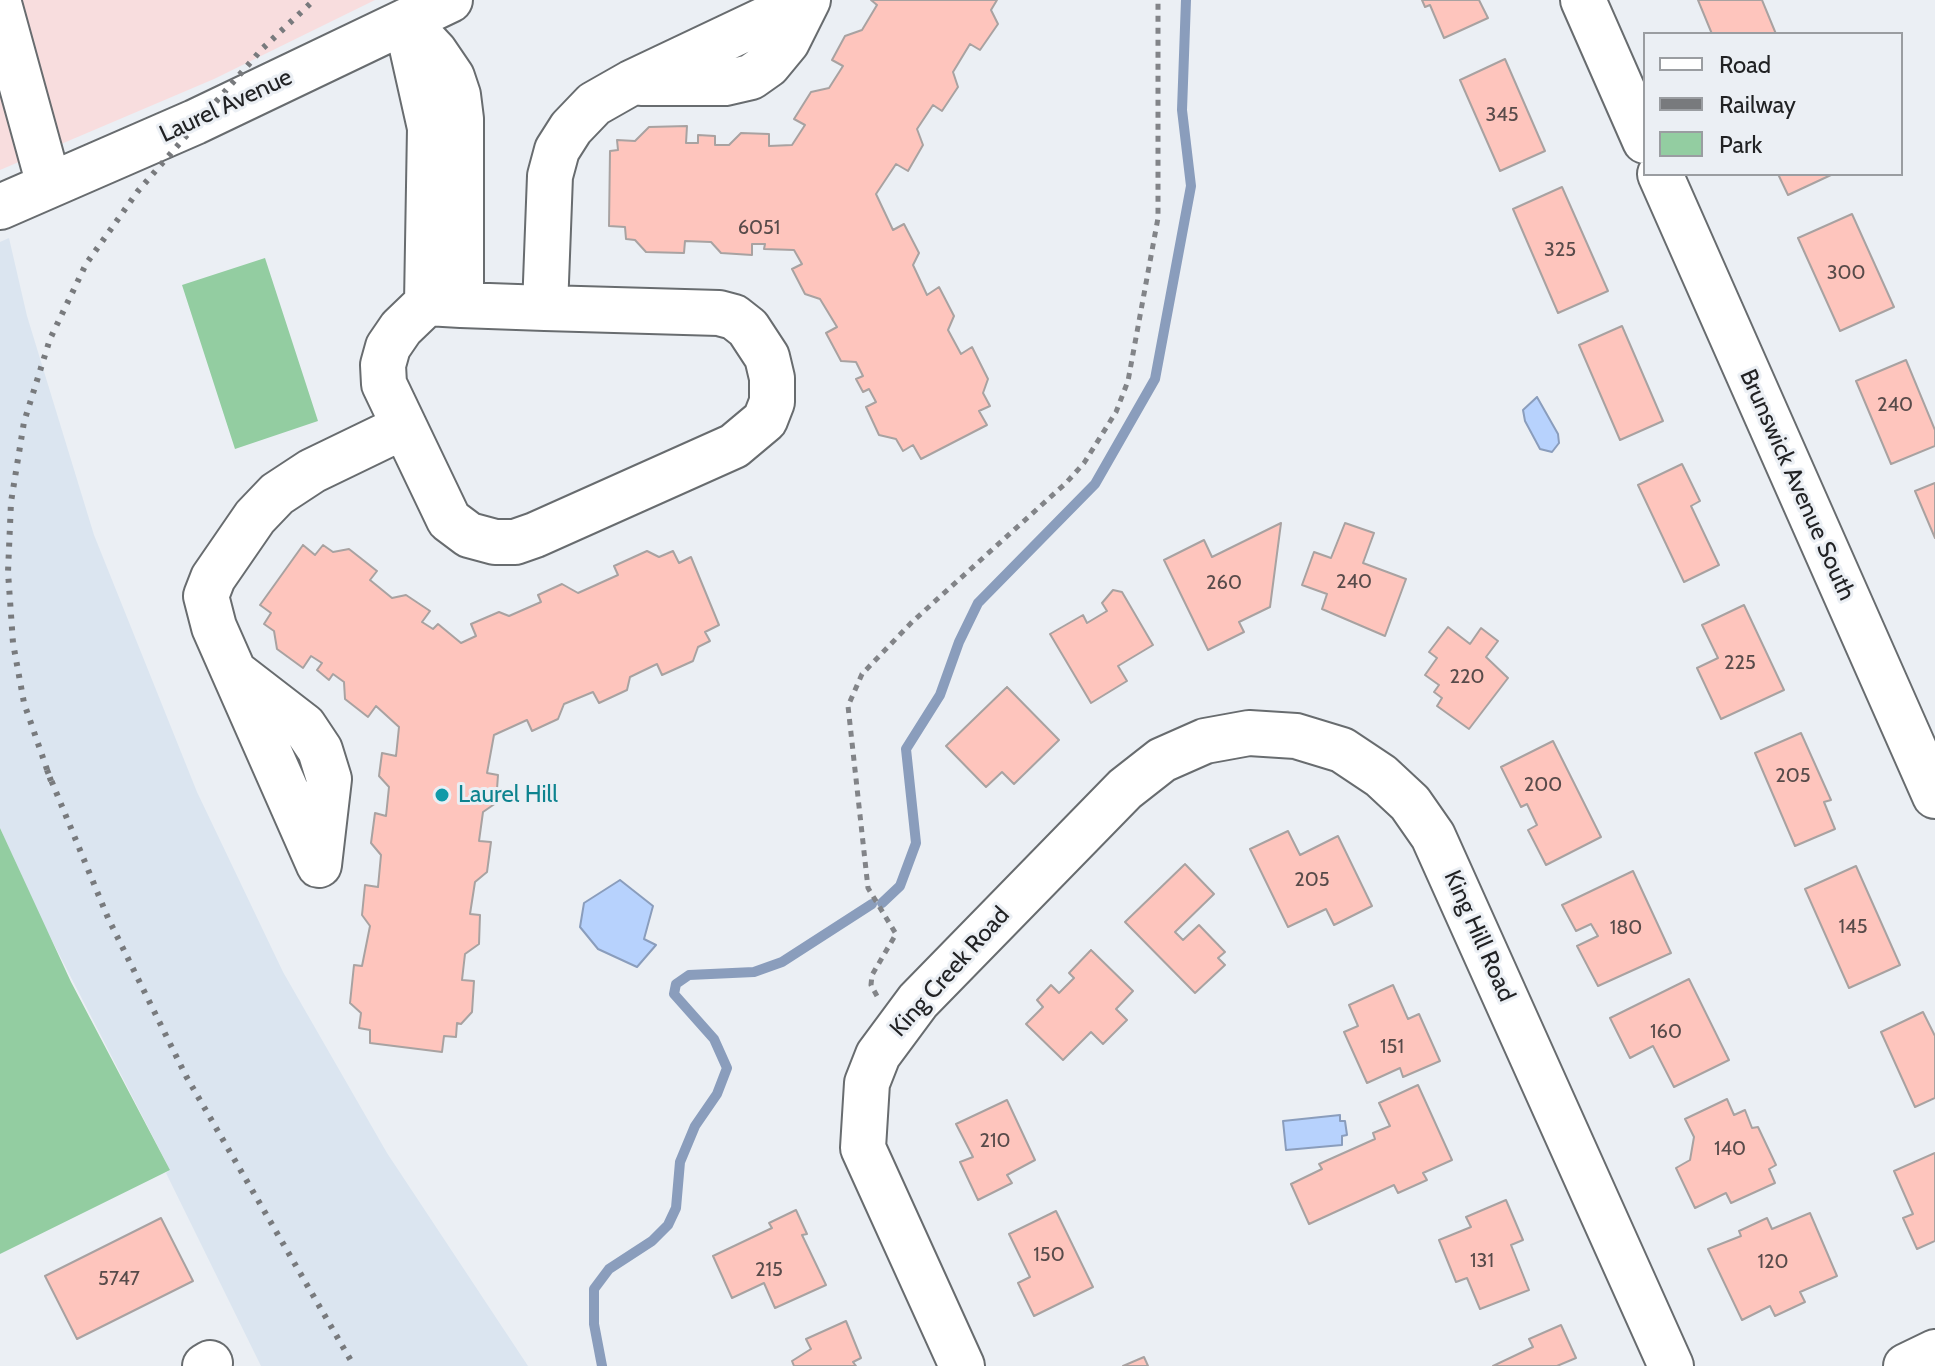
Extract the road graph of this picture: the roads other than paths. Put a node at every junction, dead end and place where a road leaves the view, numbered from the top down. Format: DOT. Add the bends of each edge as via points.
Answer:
graph roads {
  1 [pos="450,0"];
  2 [pos="807,0"];
  3 [pos="1583,0"];
  4 [pos="0,7"];
  5 [pos="406,21"];
  6 [pos="1643,136"];
  7 [pos="1661,176"];
  8 [pos="49,185"];
  9 [pos="0,207"];
  10 [pos="444,304"];
  11 [pos="545,308"];
  12 [pos="403,427"];
  13 [pos="1125,789"];
  14 [pos="1935,796"];
  15 [pos="317,877"];
  16 [pos="1935,1352"];
  17 [pos="962,1366"];
  18 [pos="1671,1366"];
  19 [pos="1906,1366"];
  1 -- 5 [label="street, Laurel Avenue"];
  2 -- 11 [label="street" via="787,42 751,77 725,83 631,83 594,104 557,150 550,176"];
  3 -- 6 [label="street"];
  4 -- 8 [label="street"];
  5 -- 8 [label="street, Laurel Avenue"];
  5 -- 10 [label="street" via="435,52 458,95 461,119"];
  7 -- 14 [label="street, Brunswick Avenue South"];
  8 -- 9 [label="street, Laurel Avenue"];
  10 -- 11 [label="street"];
  10 -- 12 [label="street" via="401,328 388,347 384,384"];
  11 -- 12 [label="street" via="734,317 767,357 772,402 765,420 734,446 515,542 469,535 449,520"];
  12 -- 15 [label="street" via="277,494 246,529 206,596"];
  13 -- 17 [label="street, King Creek Road" via="918,1001 890,1036 867,1083 863,1148"];
  13 -- 18 [label="street, King Hill Road" via="1162,760 1205,741 1249,733 1296,736 1342,750 1410,803 1451,871"];
  16 -- 19 [label="street"];
}
